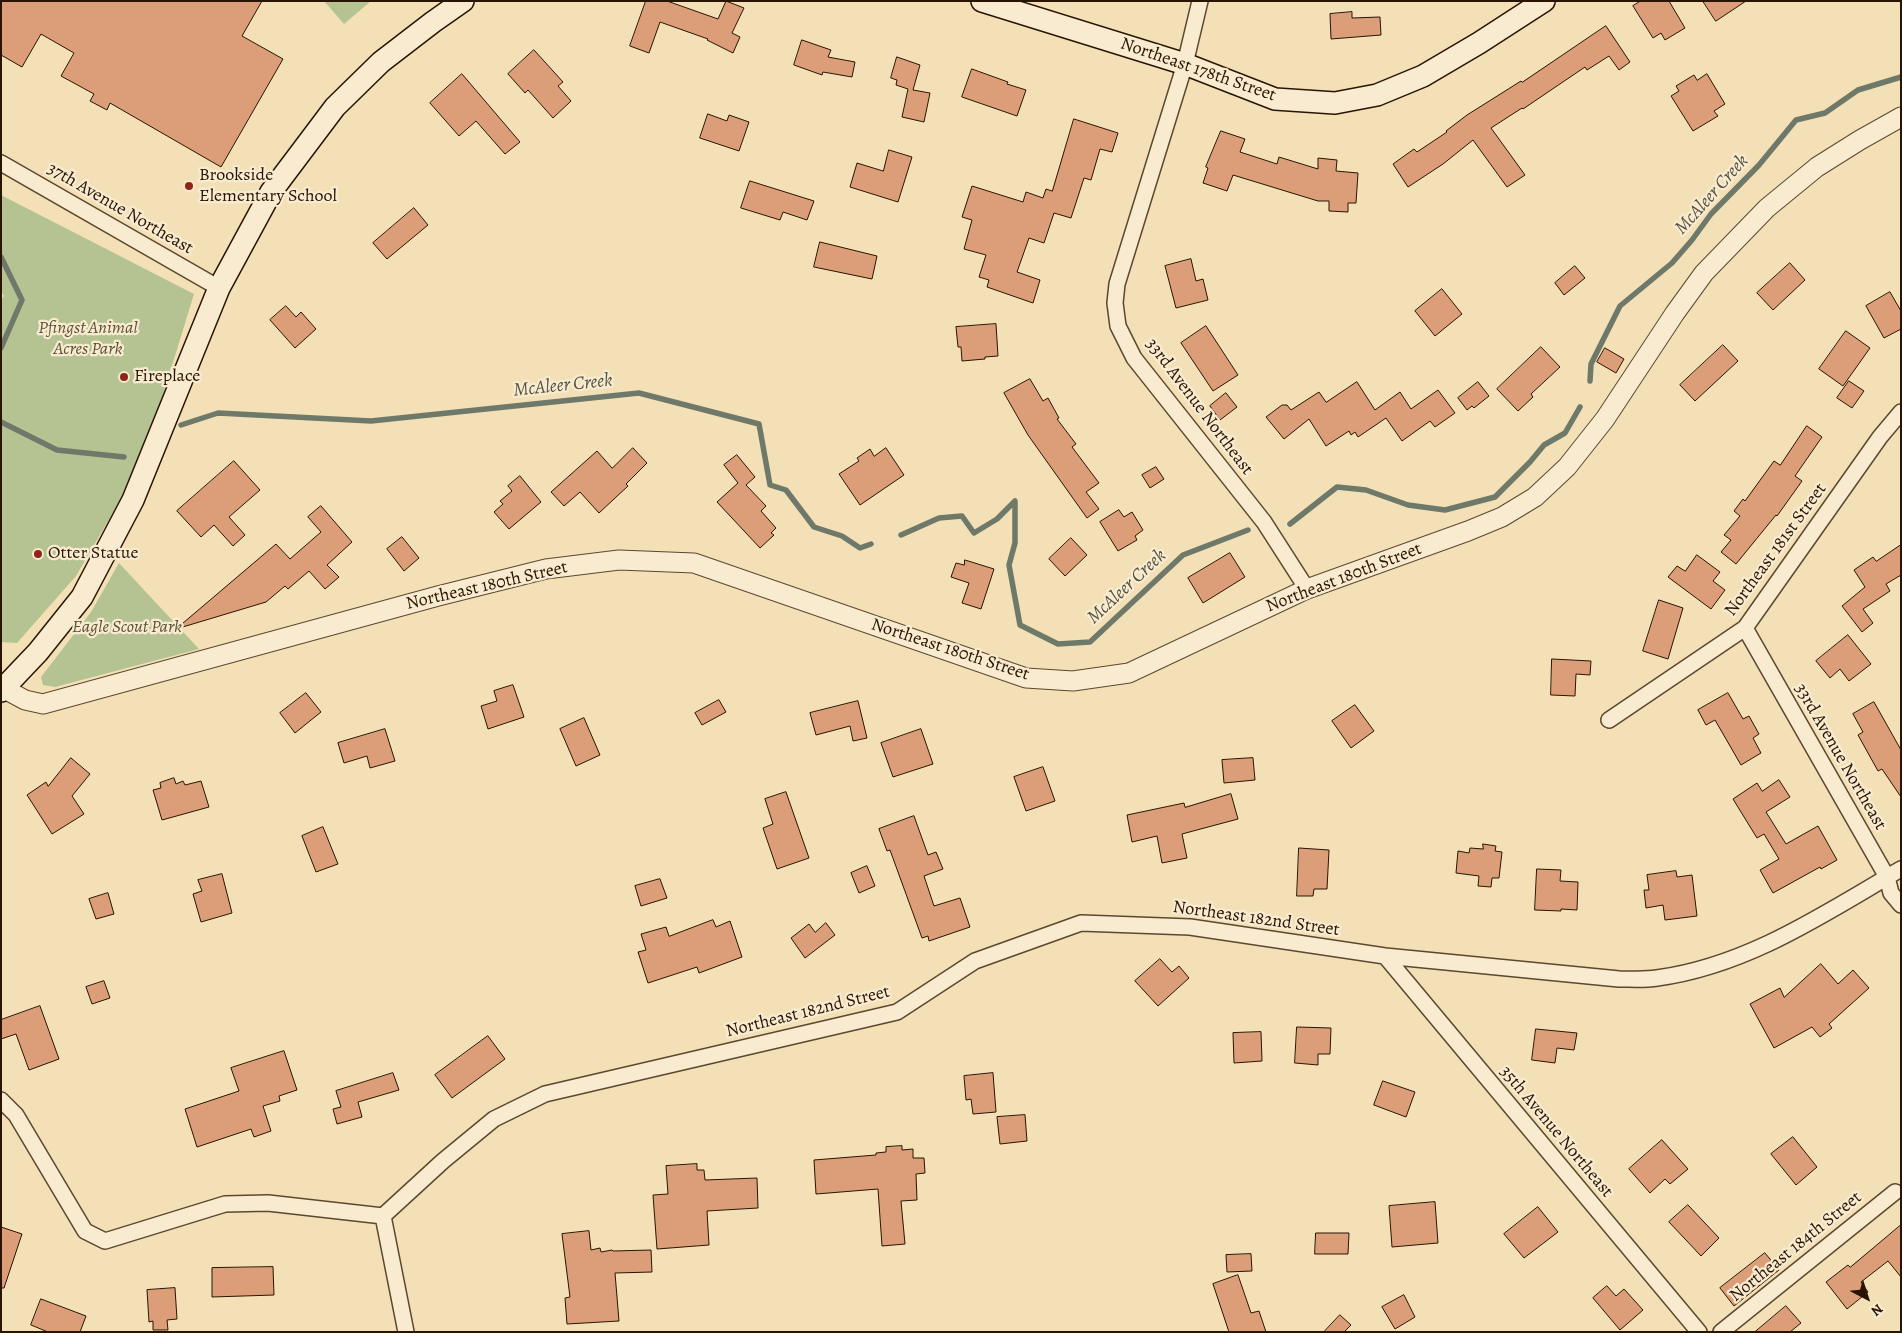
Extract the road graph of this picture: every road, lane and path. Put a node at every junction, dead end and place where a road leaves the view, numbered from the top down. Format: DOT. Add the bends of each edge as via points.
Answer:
graph roads {
  1 [pos="463,1"];
  2 [pos="982,1"];
  3 [pos="1200,1"];
  4 [pos="1544,1"];
  5 [pos="1185,64"];
  6 [pos="1901,117"];
  7 [pos="1,163"];
  8 [pos="219,288"];
  9 [pos="1901,412"];
  10 [pos="1308,589"];
  11 [pos="1745,628"];
  12 [pos="2,689"];
  13 [pos="1609,720"];
  14 [pos="1901,870"];
  15 [pos="1887,877"];
  16 [pos="1901,905"];
  17 [pos="1385,956"];
  18 [pos="1,1100"];
  19 [pos="1895,1192"];
  20 [pos="383,1216"];
  21 [pos="406,1332"];
  22 [pos="1699,1332"];
  23 [pos="1721,1332"];
  1 -- 8 [label="main road" via="381,62 335,107 271,192"];
  2 -- 5 [label="main road, Northeast 178th Street"];
  3 -- 5 [label="street, 33rd Avenue Northeast"];
  4 -- 5 [label="main road, Northeast 178th Street" via="1424,76 1377,95 1335,103 1275,99"];
  5 -- 10 [label="street, 33rd Avenue Northeast" via="1117,284 1118,326 1134,358 1264,522"];
  6 -- 10 [label="street, Northeast 180th Street" via="1817,167 1767,208 1704,273 1605,419 1567,467 1534,497 1502,517 1468,531"];
  7 -- 8 [label="street, 37th Avenue Northeast"];
  8 -- 12 [label="main road" via="133,500 82,597 38,652"];
  9 -- 11 [label="street, Northeast 181st Street"];
  10 -- 12 [label="street, Northeast 180th Street" via="1129,673 1073,681 1026,678 694,563 619,560 546,569 43,704"];
  11 -- 13 [label="street, Northeast 181st Street"];
  11 -- 15 [label="street, 33rd Avenue Northeast"];
  14 -- 15 [label="street, Northeast 182nd Street"];
  15 -- 16 [label="street, 33rd Avenue Northeast" via="1891,893"];
  15 -- 17 [label="street, Northeast 182nd Street" via="1776,941 1716,965 1657,978 1619,979"];
  17 -- 20 [label="street, Northeast 182nd Street" via="1190,926 1080,923 975,961 896,1012 545,1094 494,1119"];
  17 -- 22 [label="street, 35th Avenue Northeast"];
  18 -- 20 [label="street" via="16,1115 86,1230 104,1241 225,1204 268,1204"];
  19 -- 23 [label="street, Northeast 184th Street"];
  20 -- 21 [label="street"];
}
